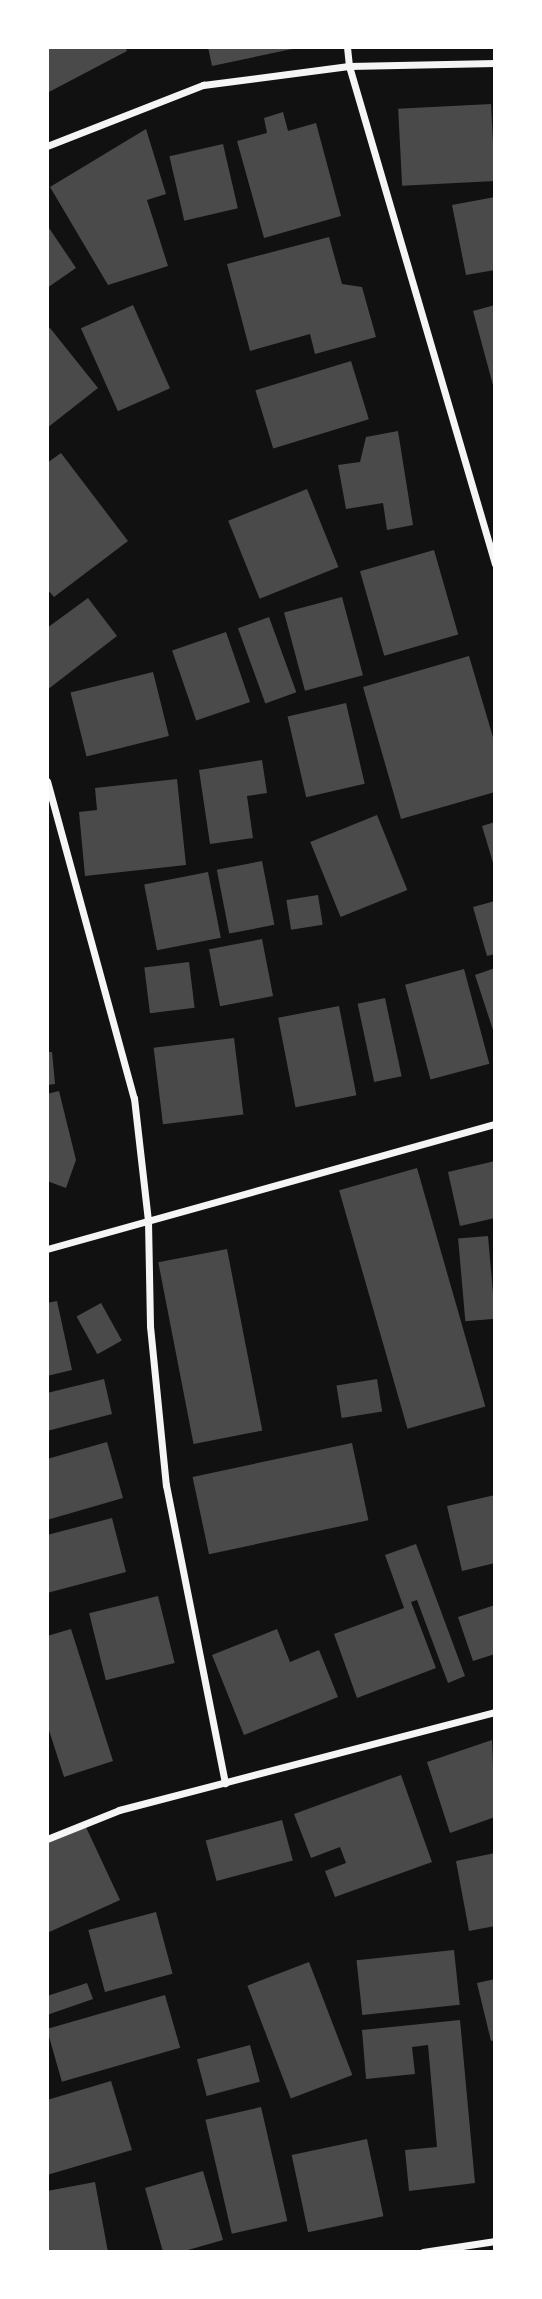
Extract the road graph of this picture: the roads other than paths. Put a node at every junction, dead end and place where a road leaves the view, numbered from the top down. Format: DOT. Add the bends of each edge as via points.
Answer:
graph roads {
  1 [pos="347,47"];
  2 [pos="495,63"];
  3 [pos="349,66"];
  4 [pos="47,146"];
  5 [pos="495,564"];
  6 [pos="47,781"];
  7 [pos="495,1124"];
  8 [pos="148,1221"];
  9 [pos="47,1249"];
  10 [pos="495,1712"];
  11 [pos="225,1783"];
  12 [pos="47,1839"];
  13 [pos="495,2241"];
  14 [pos="424,2252"];
  1 -- 3 [label="street"];
  2 -- 3 [label="street"];
  3 -- 4 [label="street" via="203,85"];
  3 -- 5 [label="street"];
  6 -- 8 [label="street" via="134,1098"];
  7 -- 8 [label="street"];
  8 -- 9 [label="street"];
  8 -- 11 [label="street" via="150,1326 166,1485"];
  10 -- 11 [label="street"];
  11 -- 12 [label="street" via="119,1810"];
  13 -- 14 [label="street"];
}
